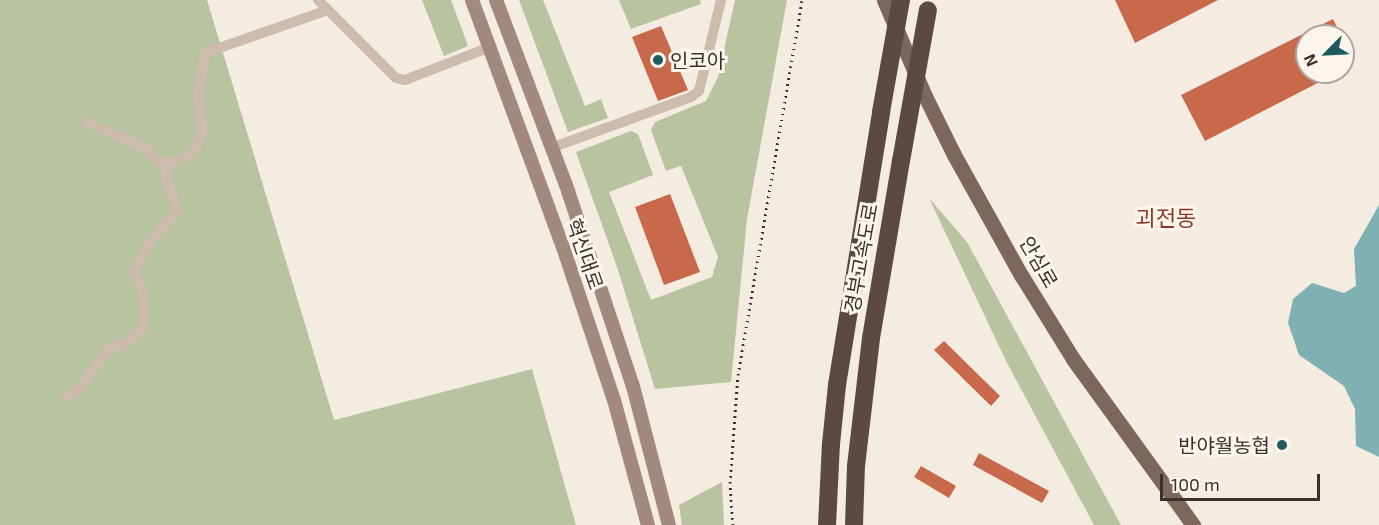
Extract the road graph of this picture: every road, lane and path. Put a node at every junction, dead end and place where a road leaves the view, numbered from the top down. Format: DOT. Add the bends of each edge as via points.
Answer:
graph roads {
  1 [pos="318,0"];
  2 [pos="472,0"];
  3 [pos="496,0"];
  4 [pos="721,0"];
  5 [pos="884,0"];
  6 [pos="901,0"];
  7 [pos="928,5"];
  8 [pos="328,10"];
  9 [pos="490,47"];
  10 [pos="87,122"];
  11 [pos="551,148"];
  12 [pos="166,162"];
  13 [pos="68,396"];
  14 [pos="648,525"];
  15 [pos="669,525"];
  16 [pos="827,525"];
  17 [pos="854,525"];
  18 [pos="1193,525"];
  1 -- 8 [label="street"];
  2 -- 9 [label="main road, 혁신대로"];
  3 -- 11 [label="main road"];
  4 -- 11 [label="street" via="699,92"];
  5 -- 18 [label="main road, 안심로" via="953,153 1021,275 1073,359"];
  6 -- 16 [label="highway, 경부고속도로, bridge" via="837,385"];
  7 -- 17 [label="highway, 경부고속도로, bridge" via="871,339 856,466"];
  8 -- 9 [label="street" via="396,78 405,80"];
  8 -- 12 [label="street" via="205,53 198,95 202,131 192,153 177,162"];
  9 -- 14 [label="main road, 혁신대로" via="602,362"];
  10 -- 12 [label="street" via="147,149 158,162"];
  11 -- 15 [label="main road" via="633,387"];
  12 -- 13 [label="street" via="166,177 178,210 150,242 133,272 144,290 144,327 124,345 109,348 78,390"];
}
